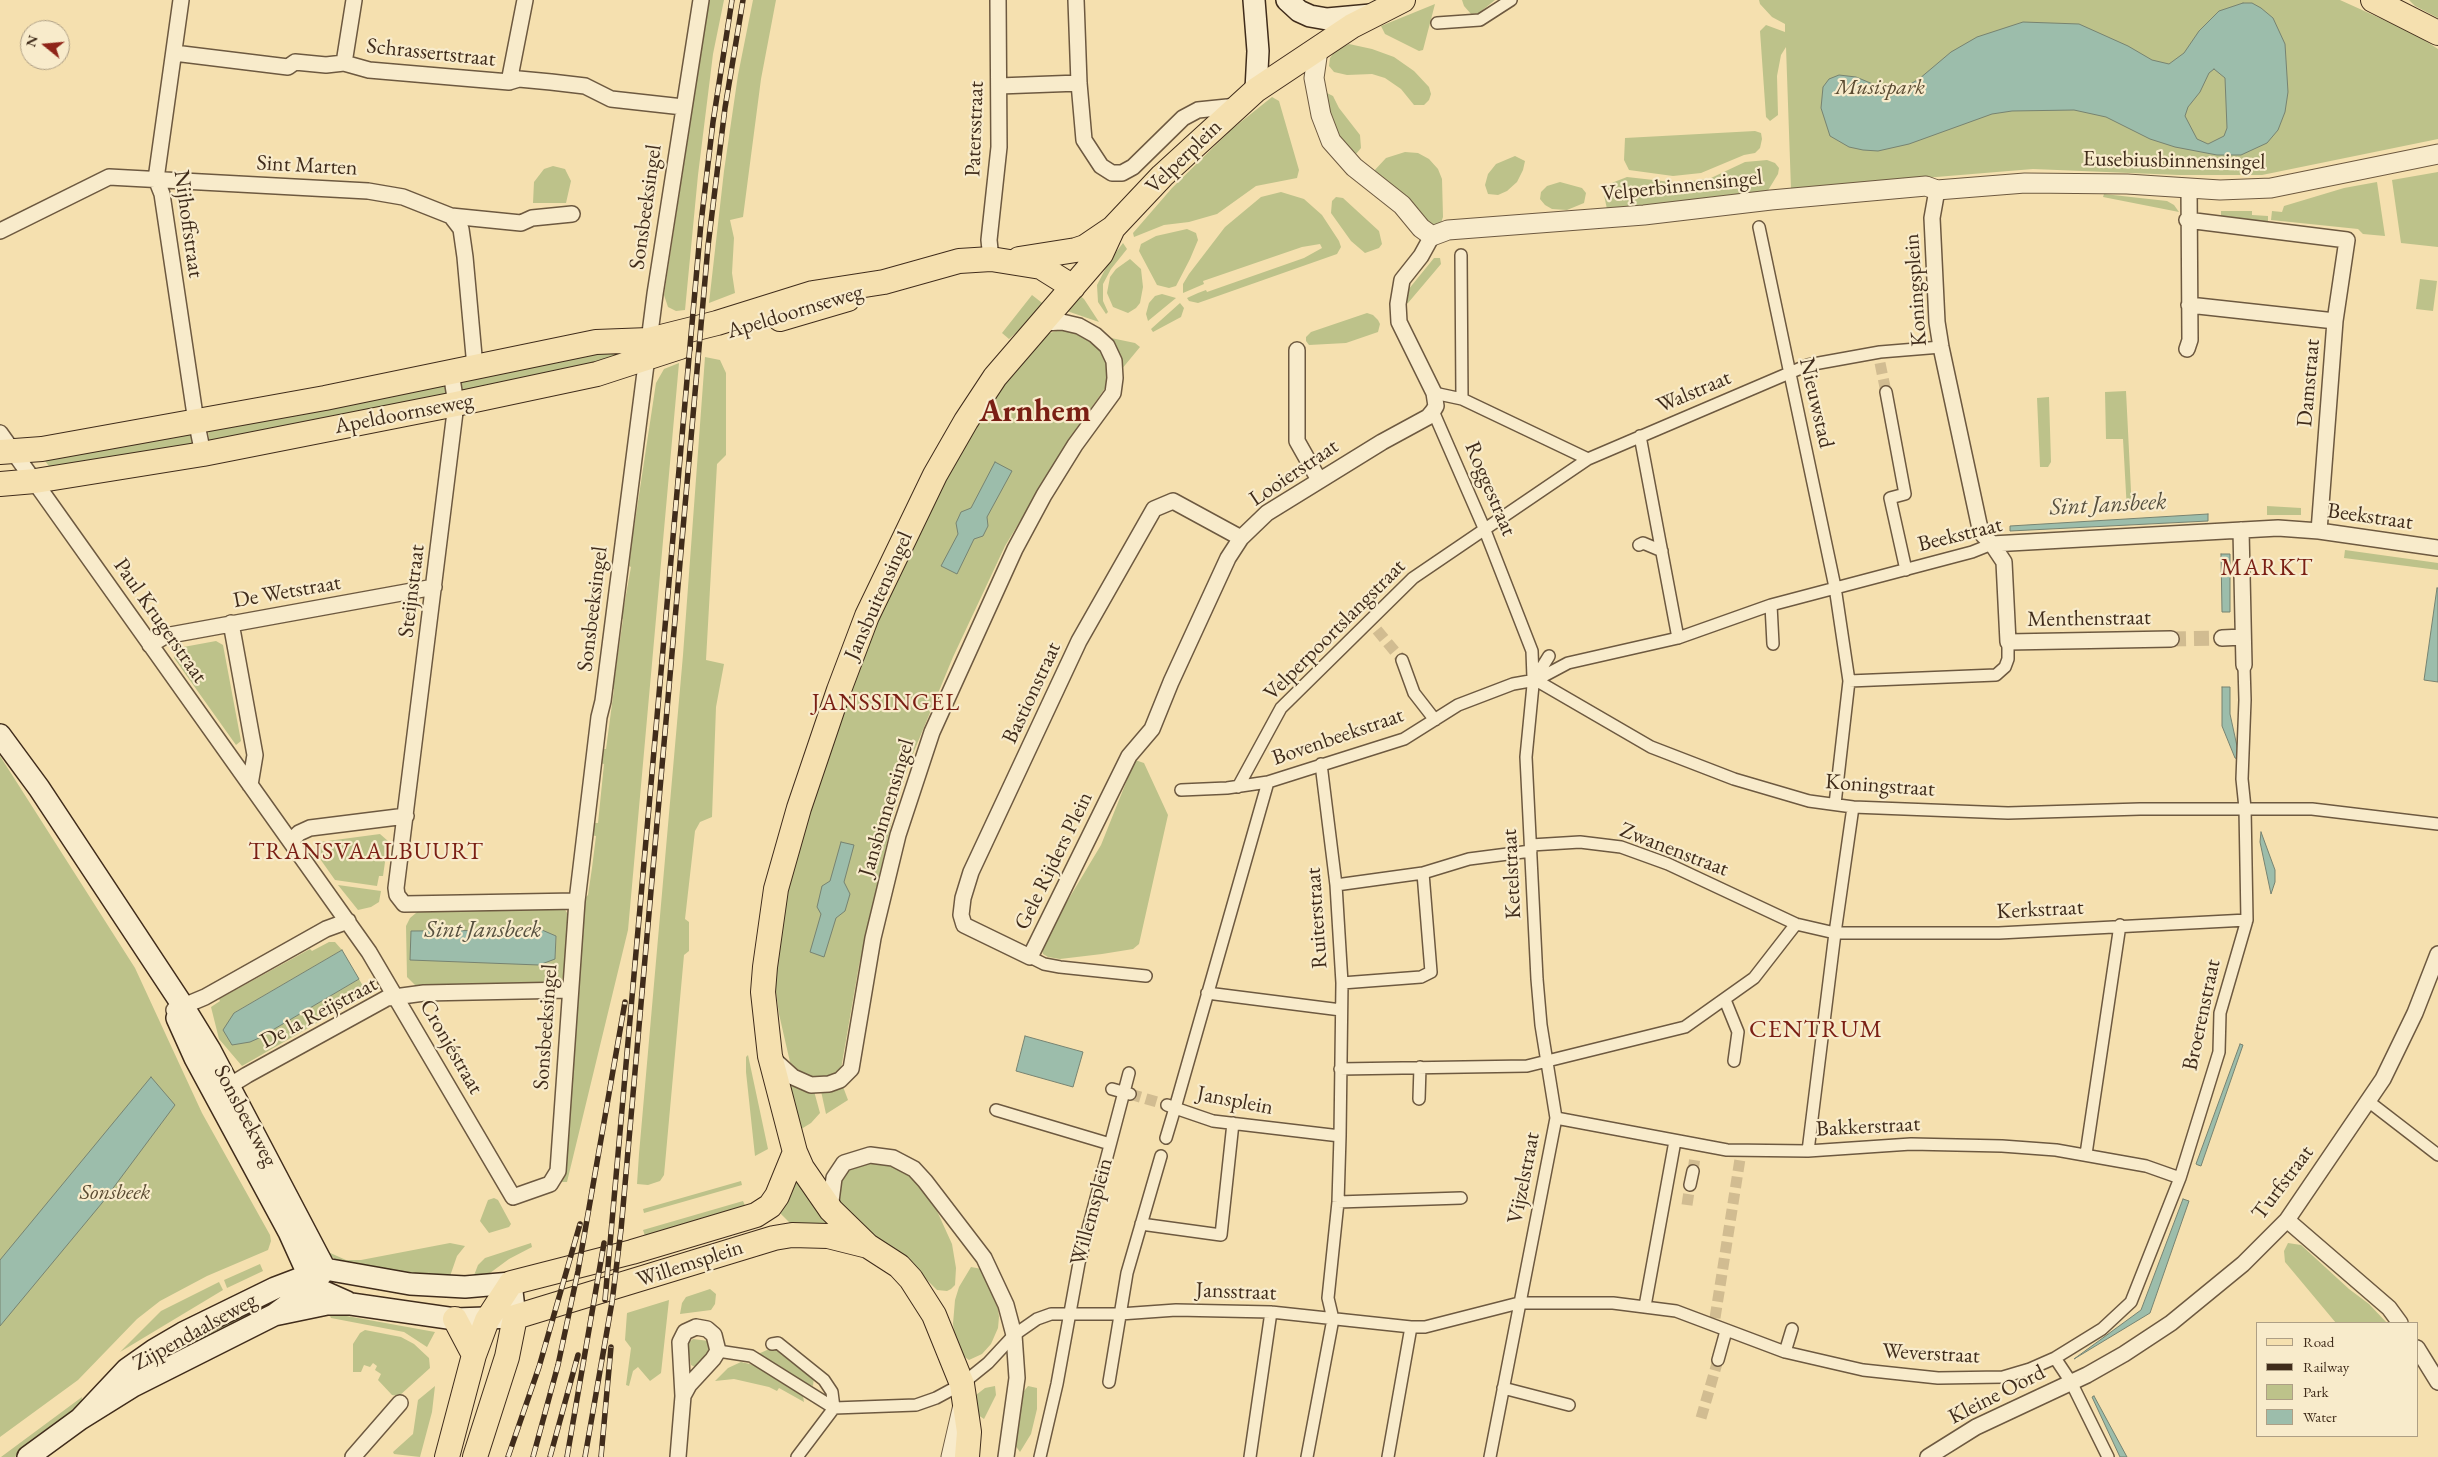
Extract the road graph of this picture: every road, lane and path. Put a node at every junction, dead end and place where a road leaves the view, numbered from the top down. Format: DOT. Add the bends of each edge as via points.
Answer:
graph roads {
  1 [pos="181,0"];
  2 [pos="354,0"];
  3 [pos="525,0"];
  4 [pos="701,0"];
  5 [pos="998,0"];
  6 [pos="1076,0"];
  7 [pos="1254,0"];
  8 [pos="1287,0"];
  9 [pos="1403,0"];
  10 [pos="1511,0"];
  11 [pos="2373,0"];
  12 [pos="1374,15"];
  13 [pos="1437,23"];
  14 [pos="2438,33"];
  15 [pos="1318,50"];
  16 [pos="174,53"];
  17 [pos="344,63"];
  18 [pos="508,82"];
  19 [pos="1079,83"];
  20 [pos="999,86"];
  21 [pos="1256,90"];
  22 [pos="1237,106"];
  23 [pos="682,107"];
  24 [pos="2438,154"];
  25 [pos="156,179"];
  26 [pos="2189,187"];
  27 [pos="1937,190"];
  28 [pos="572,214"];
  29 [pos="451,216"];
  30 [pos="2187,220"];
  31 [pos="1759,227"];
  32 [pos="1113,228"];
  33 [pos="0,231"];
  34 [pos="1432,236"];
  35 [pos="1461,255"];
  36 [pos="997,260"];
  37 [pos="1073,287"];
  38 [pos="2188,305"];
  39 [pos="2335,321"];
  40 [pos="1044,322"];
  41 [pos="1940,347"];
  42 [pos="2187,348"];
  43 [pos="648,349"];
  44 [pos="1297,350"];
  45 [pos="475,367"];
  46 [pos="451,372"];
  47 [pos="1790,372"];
  48 [pos="1886,392"];
  49 [pos="1434,393"];
  50 [pos="1462,399"];
  51 [pos="456,404"];
  52 [pos="1433,411"];
  53 [pos="197,421"];
  54 [pos="1640,436"];
  55 [pos="4,446"];
  56 [pos="203,454"];
  57 [pos="1588,459"];
  58 [pos="1319,480"];
  59 [pos="35,481"];
  60 [pos="0,484"];
  61 [pos="1484,528"];
  62 [pos="2241,530"];
  63 [pos="2319,531"];
  64 [pos="1241,538"];
  65 [pos="1992,544"];
  66 [pos="1640,545"];
  67 [pos="2438,548"];
  68 [pos="1663,554"];
  69 [pos="1906,570"];
  70 [pos="434,586"];
  71 [pos="1835,587"];
  72 [pos="1771,605"];
  73 [pos="1368,622"];
  74 [pos="231,623"];
  75 [pos="1377,630"];
  76 [pos="1678,638"];
  77 [pos="2171,639"];
  78 [pos="2008,642"];
  79 [pos="1773,644"];
  80 [pos="150,645"];
  81 [pos="1549,656"];
  82 [pos="1402,660"];
  83 [pos="2244,665"];
  84 [pos="1535,680"];
  85 [pos="1848,681"];
  86 [pos="1171,682"];
  87 [pos="1435,720"];
  88 [pos="0,734"];
  89 [pos="1321,764"];
  90 [pos="1268,782"];
  91 [pos="250,785"];
  92 [pos="1238,787"];
  93 [pos="1181,790"];
  94 [pos="1835,804"];
  95 [pos="1853,807"];
  96 [pos="2245,808"];
  97 [pos="406,816"];
  98 [pos="2438,824"];
  99 [pos="290,840"];
  100 [pos="1531,848"];
  101 [pos="1424,873"];
  102 [pos="1336,885"];
  103 [pos="577,901"];
  104 [pos="2247,920"];
  105 [pos="348,921"];
  106 [pos="1796,924"];
  107 [pos="2120,925"];
  108 [pos="1835,933"];
  109 [pos="1030,957"];
  110 [pos="2437,959"];
  111 [pos="1146,976"];
  112 [pos="1342,983"];
  113 [pos="570,990"];
  114 [pos="1208,991"];
  115 [pos="397,996"];
  116 [pos="1726,1000"];
  117 [pos="178,1008"];
  118 [pos="1341,1010"];
  119 [pos="770,1056"];
  120 [pos="1548,1060"];
  121 [pos="1734,1061"];
  122 [pos="1420,1067"];
  123 [pos="1340,1070"];
  124 [pos="1129,1073"];
  125 [pos="222,1091"];
  126 [pos="1419,1099"];
  127 [pos="2368,1101"];
  128 [pos="1171,1106"];
  129 [pos="996,1110"];
  130 [pos="1556,1118"];
  131 [pos="1233,1123"];
  132 [pos="1340,1136"];
  133 [pos="1166,1138"];
  134 [pos="1676,1141"];
  135 [pos="1110,1144"];
  136 [pos="1698,1145"];
  137 [pos="1808,1151"];
  138 [pos="2086,1154"];
  139 [pos="2438,1155"];
  140 [pos="1161,1156"];
  141 [pos="1695,1157"];
  142 [pos="794,1165"];
  143 [pos="1692,1171"];
  144 [pos="2180,1178"];
  145 [pos="1690,1184"];
  146 [pos="513,1197"];
  147 [pos="1461,1198"];
  148 [pos="1338,1202"];
  149 [pos="830,1210"];
  150 [pos="2286,1220"];
  151 [pos="1141,1224"];
  152 [pos="293,1243"];
  153 [pos="868,1246"];
  154 [pos="317,1279"];
  155 [pos="511,1283"];
  156 [pos="284,1284"];
  157 [pos="1519,1303"];
  158 [pos="352,1304"];
  159 [pos="1645,1306"];
  160 [pos="1271,1312"];
  161 [pos="1064,1314"];
  162 [pos="1120,1314"];
  163 [pos="274,1315"];
  164 [pos="515,1317"];
  165 [pos="455,1319"];
  166 [pos="1332,1319"];
  167 [pos="487,1320"];
  168 [pos="2399,1322"];
  169 [pos="1411,1327"];
  170 [pos="1792,1329"];
  171 [pos="1726,1331"];
  172 [pos="1014,1335"];
  173 [pos="772,1344"];
  174 [pos="2071,1348"];
  175 [pos="2418,1350"];
  176 [pos="718,1351"];
  177 [pos="1785,1352"];
  178 [pos="474,1355"];
  179 [pos="2055,1358"];
  180 [pos="1718,1360"];
  181 [pos="2087,1375"];
  182 [pos="1109,1382"];
  183 [pos="2071,1382"];
  184 [pos="2438,1382"];
  185 [pos="1502,1388"];
  186 [pos="963,1391"];
  187 [pos="683,1396"];
  188 [pos="400,1403"];
  189 [pos="1569,1405"];
  190 [pos="834,1408"];
  191 [pos="80,1419"];
  192 [pos="1010,1456"];
  193 [pos="28,1457"];
  194 [pos="353,1457"];
  195 [pos="447,1457"];
  196 [pos="475,1457"];
  197 [pos="678,1457"];
  198 [pos="797,1457"];
  199 [pos="951,1457"];
  200 [pos="967,1457"];
  201 [pos="1040,1457"];
  202 [pos="1250,1457"];
  203 [pos="1307,1457"];
  204 [pos="1388,1457"];
  205 [pos="1490,1457"];
  206 [pos="1928,1457"];
  207 [pos="2108,1457"];
  1 -- 16 [label="street, Nijhoffstraat"];
  2 -- 17 [label="street"];
  3 -- 18 [label="street"];
  4 -- 23 [label="street, Sonsbeeksingel"];
  5 -- 20 [label="street, Patersstraat"];
  6 -- 19 [label="street"];
  7 -- 21 [label="main road" via="1258,51"];
  8 -- 12 [label="main road" via="1299,11 1327,19"];
  9 -- 12 [label="main road, Velperplein"];
  10 -- 13 [label="street" via="1480,20"];
  11 -- 14 [label="main road"];
  12 -- 15 [label="main road, Velperplein"];
  15 -- 21 [label="main road, Velperplein"];
  15 -- 34 [label="street" via="1314,78 1331,141 1354,167 1402,205"];
  16 -- 17 [label="street, Schrassertstraat" via="288,67 295,62"];
  16 -- 25 [label="street, Nijhoffstraat"];
  17 -- 18 [label="street, Schrassertstraat" via="369,70"];
  18 -- 23 [label="street, Schrassertstraat" via="519,79 585,86 611,99"];
  19 -- 20 [label="street"];
  19 -- 22 [label="street" via="1084,140 1101,166 1112,173 1122,173 1133,167 1183,118 1198,110"];
  20 -- 36 [label="street, Patersstraat" via="999,147 989,240"];
  21 -- 22 [label="main road, Velperplein"];
  22 -- 32 [label="main road, Velperplein" via="1162,176"];
  23 -- 43 [label="street, Sonsbeeksingel"];
  24 -- 26 [label="street, Eusebiusbinnensingel" via="2271,188 2220,190"];
  25 -- 29 [label="street, Sint Marten" via="368,191 403,197"];
  25 -- 33 [label="street, Sint Marten" via="109,177"];
  25 -- 53 [label="street, Nijhoffstraat" via="162,194"];
  26 -- 27 [label="street, Eusebiusbinnensingel" via="2025,183"];
  26 -- 30 [label="street"];
  27 -- 34 [label="street, Velperbinnensingel" via="1926,186 1770,200 1644,215 1448,230"];
  27 -- 41 [label="street, Koningsplein" via="1932,218"];
  28 -- 29 [label="street, Sint Marten" via="532,218 521,223"];
  29 -- 45 [label="street" via="461,229"];
  30 -- 38 [label="street"];
  30 -- 39 [label="street, Damstraat" via="2347,240"];
  31 -- 47 [label="street, Nieuwstad"];
  32 -- 36 [label="main road" via="1076,250"];
  32 -- 37 [label="main road, Velperplein" via="1101,254"];
  34 -- 49 [label="street, Roggestraat" via="1402,280 1398,304 1399,322"];
  35 -- 50 [label="street"];
  36 -- 37 [label="main road" via="1041,267"];
  36 -- 43 [label="main road, Apeldoornseweg" via="959,260 884,282 813,293"];
  37 -- 40 [label="main road, Jansbuitensingel"];
  38 -- 39 [label="street"];
  38 -- 42 [label="street" via="2190,340"];
  39 -- 63 [label="street, Damstraat"];
  40 -- 119 [label="main road, Jansbuitensingel" via="995,377 950,448 890,566 839,690 799,808 776,889 763,992"];
  40 -- 119 [label="street, Jansbinnensingel" via="1079,326 1096,335 1107,346 1114,361 1116,378 1113,393 1075,445 1015,549 932,732 898,835 873,938 851,1069 840,1080 810,1085 792,1077"];
  41 -- 47 [label="street, Walstraat" via="1880,358 1808,365"];
  41 -- 65 [label="street, Koningsplein" via="1979,524 1983,535"];
  43 -- 45 [label="main road, Apeldoornseweg" via="596,342"];
  43 -- 51 [label="main road, Apeldoornseweg" via="597,374"];
  43 -- 103 [label="street, Sonsbeeksingel"];
  44 -- 58 [label="street" via="1297,442"];
  45 -- 46 [label="main road, Apeldoornseweg"];
  46 -- 51 [label="street, Steijnstraat"];
  46 -- 53 [label="main road, Apeldoornseweg"];
  47 -- 54 [label="street, Walstraat"];
  47 -- 71 [label="street, Nieuwstad"];
  48 -- 69 [label="street" via="1905,494 1890,498"];
  49 -- 50 [label="street"];
  49 -- 52 [label="street, Roggestraat" via="1436,406"];
  50 -- 57 [label="street"];
  51 -- 56 [label="main road, Apeldoornseweg"];
  51 -- 70 [label="street, Steijnstraat"];
  52 -- 58 [label="street, Looierstraat" via="1428,417"];
  52 -- 61 [label="street, Roggestraat"];
  53 -- 55 [label="main road, Apeldoornseweg"];
  53 -- 56 [label="street, Nijhoffstraat"];
  54 -- 57 [label="street, Walstraat"];
  54 -- 68 [label="street"];
  55 -- 59 [label="street, Paul Krugerstraat"];
  56 -- 59 [label="main road, Apeldoornseweg"];
  57 -- 61 [label="street, Walstraat"];
  58 -- 64 [label="street, Looierstraat" via="1267,513"];
  59 -- 60 [label="main road, Apeldoornseweg"];
  59 -- 80 [label="street, Paul Krugerstraat"];
  61 -- 73 [label="street, Velperpoortslangstraat" via="1413,578"];
  61 -- 84 [label="street, Roggestraat" via="1532,651"];
  62 -- 63 [label="street, Beekstraat"];
  62 -- 65 [label="street, Beekstraat"];
  62 -- 83 [label="street, Broerenstraat" via="2232,637"];
  63 -- 67 [label="street, Beekstraat"];
  64 -- 86 [label="street, Looierstraat" via="1228,558"];
  64 -- 109 [label="street, Bastionstraat" via="1173,501 1154,509 1079,641 971,872 963,898 961,914 964,925"];
  65 -- 69 [label="street, Beekstraat"];
  65 -- 78 [label="street, Koningsplein" via="2004,562"];
  66 -- 68 [label="street" via="1643,543"];
  68 -- 76 [label="street"];
  69 -- 71 [label="street, Beekstraat"];
  70 -- 74 [label="street, De Wetstraat"];
  70 -- 97 [label="street, Steijnstraat"];
  71 -- 72 [label="street, Beekstraat"];
  71 -- 85 [label="street, Nieuwstad"];
  72 -- 76 [label="street, Beekstraat"];
  72 -- 79 [label="street"];
  73 -- 75 [label="street"];
  73 -- 92 [label="street, Velperpoortslangstraat" via="1281,708"];
  74 -- 80 [label="street, De Wetstraat" via="165,636"];
  74 -- 91 [label="street, Paul Krugerstraat" via="255,755"];
  76 -- 84 [label="street, Beekstraat" via="1568,663"];
  77 -- 78 [label="street, Menthenstraat"];
  78 -- 85 [label="street" via="2008,659 1996,676"];
  80 -- 91 [label="street, Paul Krugerstraat"];
  81 -- 84 [label="street"];
  82 -- 87 [label="street" via="1414,693"];
  83 -- 96 [label="street, Broerenstraat" via="2242,779"];
  84 -- 87 [label="street, Bovenbeekstraat" via="1484,694"];
  84 -- 94 [label="street, Koningstraat" via="1651,747 1782,794"];
  84 -- 100 [label="street, Ketelstraat" via="1526,757"];
  85 -- 94 [label="street, Nieuwstad"];
  86 -- 109 [label="street, Gele Rijders Plein" via="1152,729 1129,756"];
  87 -- 89 [label="street, Bovenbeekstraat" via="1404,739"];
  88 -- 117 [label="main road, Sonsbeekweg" via="157,966"];
  89 -- 90 [label="street, Bovenbeekstraat"];
  89 -- 102 [label="street, Ruiterstraat"];
  90 -- 92 [label="street, Bovenbeekstraat"];
  90 -- 114 [label="street, Jansplein"];
  91 -- 99 [label="street, Paul Krugerstraat"];
  92 -- 93 [label="street"];
  94 -- 95 [label="street, Koningstraat"];
  95 -- 96 [label="street, Koningstraat" via="2008,813"];
  95 -- 108 [label="street"];
  96 -- 98 [label="street, Koningstraat" via="2312,809"];
  96 -- 104 [label="street, Broerenstraat"];
  97 -- 99 [label="street" via="310,828"];
  97 -- 103 [label="street, Steijnstraat" via="396,888 399,900 404,904"];
  99 -- 105 [label="street, Cronjéstraat"];
  100 -- 101 [label="street, Zwanenstraat" via="1469,859"];
  100 -- 106 [label="street, Zwanenstraat" via="1580,842 1621,847 1668,864"];
  100 -- 120 [label="street, Ketelstraat" via="1538,999"];
  101 -- 102 [label="street, Zwanenstraat"];
  101 -- 112 [label="street" via="1431,972 1421,977"];
  102 -- 112 [label="street, Ruiterstraat"];
  103 -- 113 [label="street, Sonsbeeksingel"];
  104 -- 107 [label="street, Kerkstraat"];
  104 -- 144 [label="street, Broerenstraat" via="2220,1013 2219,1052"];
  105 -- 115 [label="street, Cronjéstraat"];
  105 -- 117 [label="street" via="326,929 205,997"];
  106 -- 108 [label="street, Zwanenstraat"];
  106 -- 116 [label="street" via="1754,978"];
  107 -- 108 [label="street, Kerkstraat" via="1999,933"];
  107 -- 138 [label="street"];
  108 -- 137 [label="street"];
  109 -- 111 [label="street, Gele Rijders Plein" via="1060,967"];
  110 -- 127 [label="street, Turfstraat" via="2399,1048"];
  112 -- 118 [label="street, Ruiterstraat"];
  113 -- 115 [label="street, De la Reijstraat"];
  113 -- 146 [label="street, Sonsbeeksingel" via="558,1171 547,1186"];
  114 -- 118 [label="street"];
  114 -- 128 [label="street, Jansplein"];
  115 -- 125 [label="street, De la Reijstraat" via="379,1001"];
  115 -- 146 [label="street, Cronjéstraat"];
  116 -- 120 [label="street" via="1685,1027"];
  116 -- 121 [label="street" via="1738,1032"];
  117 -- 125 [label="main road, Sonsbeekweg"];
  118 -- 123 [label="street, Ruiterstraat"];
  119 -- 142 [label="main road, Jansbuitensingel"];
  120 -- 122 [label="street" via="1527,1066"];
  120 -- 130 [label="street, Vijzelstraat"];
  122 -- 123 [label="street"];
  122 -- 126 [label="street"];
  123 -- 132 [label="street"];
  124 -- 135 [label="street, Willemsplein"];
  125 -- 152 [label="main road, Sonsbeekweg"];
  125 -- 154 [label="main road, Sonsbeekweg"];
  127 -- 139 [label="street"];
  127 -- 150 [label="street, Turfstraat"];
  128 -- 131 [label="street, Jansplein" via="1194,1116"];
  128 -- 133 [label="street"];
  129 -- 135 [label="street, Willemsplein"];
  130 -- 134 [label="street, Bakkerstraat"];
  130 -- 157 [label="street, Vijzelstraat"];
  131 -- 132 [label="street, Jansplein"];
  131 -- 151 [label="street" via="1221,1235"];
  132 -- 148 [label="street"];
  134 -- 136 [label="street, Bakkerstraat"];
  134 -- 159 [label="street"];
  135 -- 161 [label="street, Willemsplein"];
  136 -- 137 [label="street, Bakkerstraat" via="1740,1155"];
  136 -- 141 [label="street"];
  137 -- 138 [label="street, Bakkerstraat" via="1911,1144 2002,1146"];
  138 -- 144 [label="street, Bakkerstraat" via="2146,1166"];
  140 -- 151 [label="street"];
  142 -- 149 [label="main road, Willemsplein"];
  142 -- 155 [label="main road, Willemsplein" via="770,1206 756,1215"];
  143 -- 145 [label="street"];
  144 -- 174 [label="street, Broerenstraat" via="2131,1302 2102,1329"];
  147 -- 148 [label="street"];
  148 -- 166 [label="street" via="1328,1298"];
  149 -- 153 [label="main road, Willemsplein"];
  149 -- 172 [label="street" via="834,1178 838,1169 851,1159 882,1155 914,1169 984,1258 1006,1305"];
  150 -- 168 [label="street" via="2389,1308"];
  150 -- 181 [label="street, Turfstraat" via="2212,1291 2145,1340"];
  151 -- 162 [label="street"];
  152 -- 154 [label="main road, Sonsbeekweg"];
  152 -- 156 [label="main road" via="292,1266"];
  153 -- 164 [label="main road, Willemsplein" via="814,1235 774,1238"];
  153 -- 186 [label="main road, Willemsplein" via="891,1260 911,1279 937,1322"];
  154 -- 155 [label="main road" via="465,1287"];
  154 -- 156 [label="main road, Zijpendaalseweg"];
  154 -- 158 [label="main road, Zijpendaalseweg"];
  154 -- 163 [label="main road, Zijpendaalseweg"];
  155 -- 164 [label="main road"];
  155 -- 167 [label="main road"];
  156 -- 191 [label="main road, Zijpendaalseweg" via="183,1333 142,1358 120,1376"];
  157 -- 159 [label="street, Weverstraat"];
  157 -- 169 [label="street, Weverstraat"];
  157 -- 185 [label="street, Vijzelstraat"];
  158 -- 163 [label="main road, Zijpendaalseweg" via="327,1304"];
  158 -- 165 [label="main road, Zijpendaalseweg"];
  159 -- 171 [label="street, Weverstraat" via="1714,1322"];
  160 -- 162 [label="street, Jansstraat" via="1176,1310"];
  160 -- 166 [label="street, Jansstraat"];
  160 -- 202 [label="street"];
  161 -- 162 [label="street, Jansstraat"];
  161 -- 172 [label="street" via="1044,1316"];
  161 -- 201 [label="street, Willemsplein" via="1057,1384"];
  162 -- 182 [label="street"];
  163 -- 191 [label="main road, Zijpendaalseweg" via="133,1386"];
  164 -- 167 [label="main road, Zijpendaalseweg"];
  164 -- 196 [label="main road"];
  165 -- 167 [label="main road, Zijpendaalseweg"];
  165 -- 178 [label="main road"];
  166 -- 169 [label="street, Jansstraat"];
  166 -- 203 [label="street"];
  167 -- 178 [label="main road"];
  169 -- 204 [label="street"];
  170 -- 177 [label="street"];
  171 -- 177 [label="street, Weverstraat"];
  171 -- 180 [label="street"];
  172 -- 186 [label="street"];
  172 -- 192 [label="street" via="1017,1378"];
  173 -- 190 [label="street" via="778,1343 824,1380 832,1392"];
  174 -- 179 [label="street, Weverstraat"];
  175 -- 184 [label="street"];
  176 -- 187 [label="street" via="692,1380"];
  176 -- 187 [label="street" via="717,1339 711,1332 696,1327 685,1332 679,1347"];
  176 -- 190 [label="street" via="752,1354"];
  177 -- 179 [label="street, Weverstraat" via="1863,1370 1938,1378 2003,1377"];
  178 -- 195 [label="main road"];
  179 -- 183 [label="street"];
  181 -- 183 [label="street, Kleine Oord"];
  183 -- 206 [label="street, Kleine Oord" via="1976,1427"];
  183 -- 207 [label="street"];
  185 -- 189 [label="street"];
  185 -- 205 [label="street, Vijzelstraat"];
  186 -- 190 [label="street" via="916,1404"];
  186 -- 199 [label="street"];
  186 -- 200 [label="main road, Willemsplein" via="969,1432"];
  187 -- 197 [label="street"];
  188 -- 194 [label="street"];
  190 -- 198 [label="street"];
  191 -- 193 [label="main road, Zijpendaalseweg"];
}
